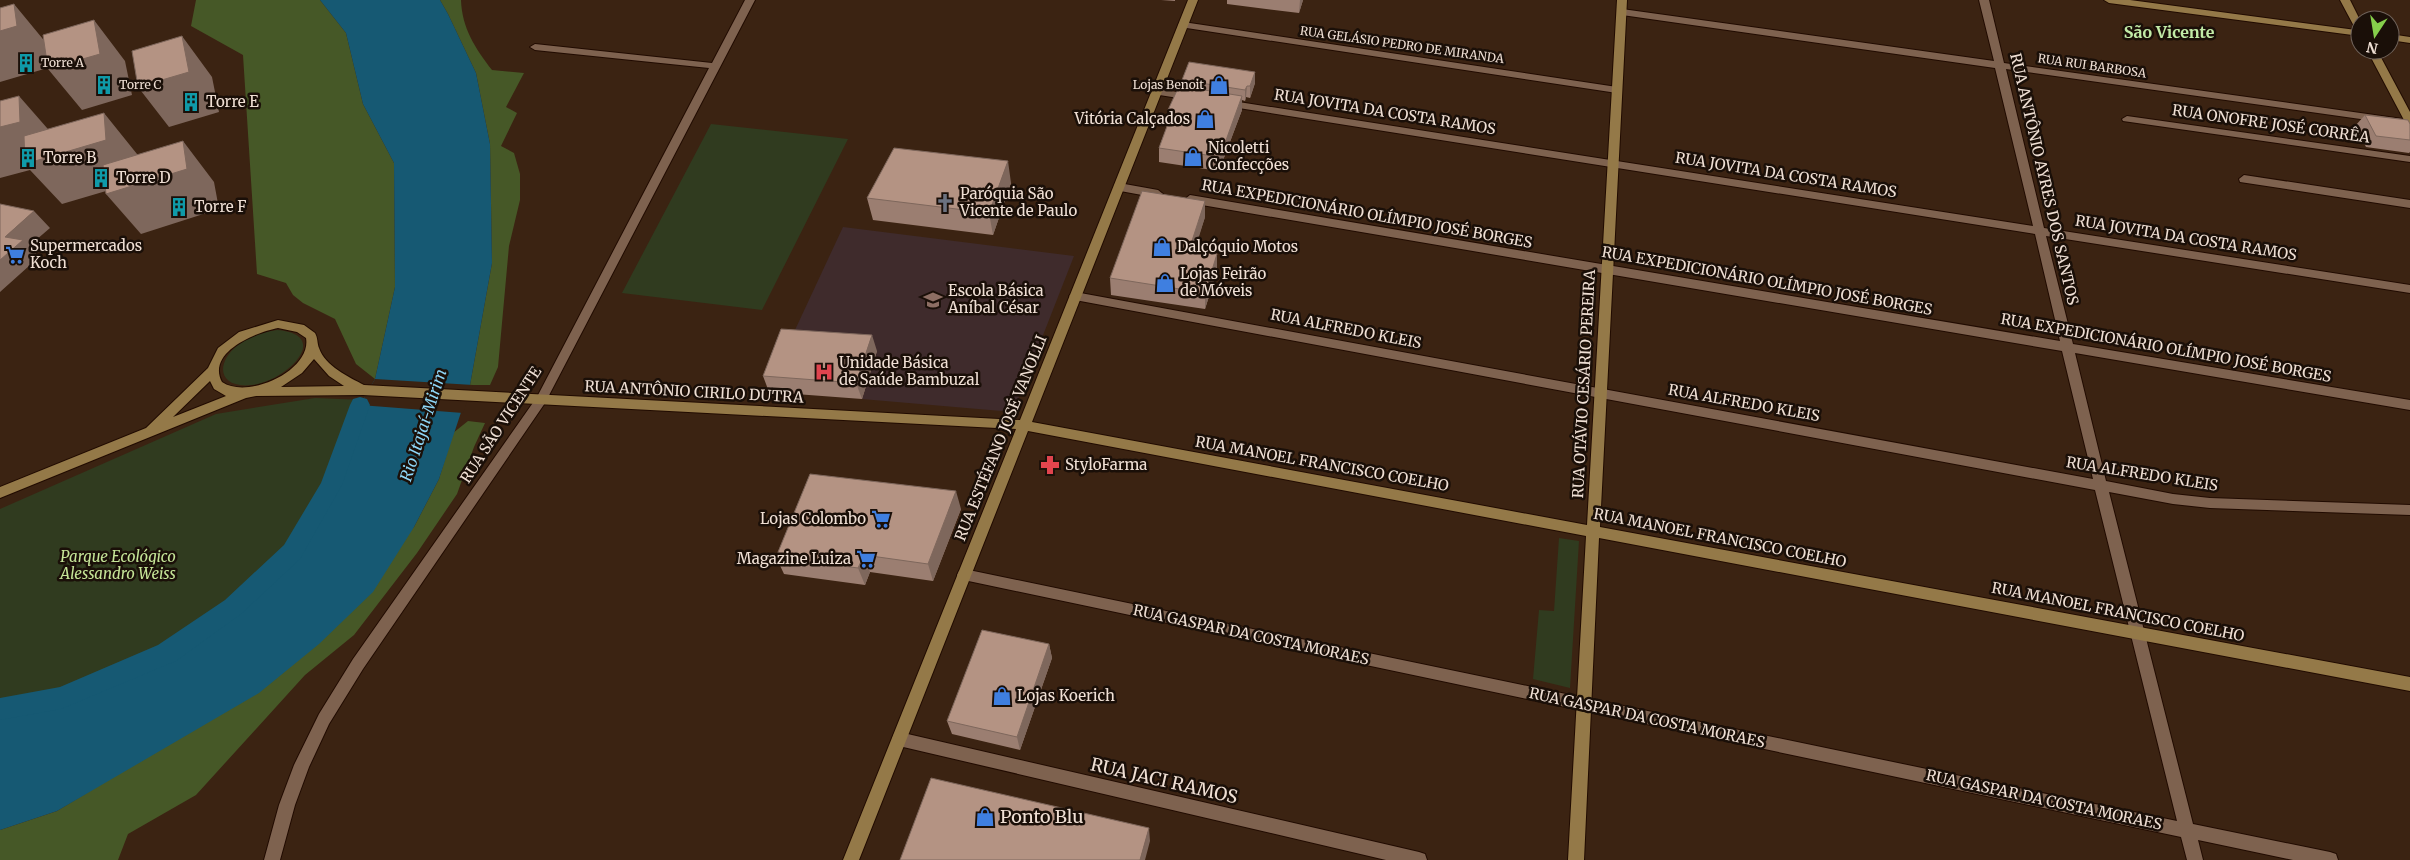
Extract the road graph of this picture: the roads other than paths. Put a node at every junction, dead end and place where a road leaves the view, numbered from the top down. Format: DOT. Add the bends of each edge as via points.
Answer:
graph roads {
  1 [pos="750,0"];
  2 [pos="1193,0"];
  3 [pos="1984,0"];
  4 [pos="2109,0"];
  5 [pos="1622,6"];
  6 [pos="1183,25"];
  7 [pos="2350,32"];
  8 [pos="535,48"];
  9 [pos="2377,60"];
  10 [pos="2000,65"];
  11 [pos="716,66"];
  12 [pos="1617,90"];
  13 [pos="1156,92"];
  14 [pos="2127,119"];
  15 [pos="2410,123"];
  16 [pos="2410,160"];
  17 [pos="1612,163"];
  18 [pos="2244,180"];
  19 [pos="1119,187"];
  20 [pos="2410,204"];
  21 [pos="2039,230"];
  22 [pos="1607,269"];
  23 [pos="2410,289"];
  24 [pos="1075,296"];
  25 [pos="2067,347"];
  26 [pos="313,348"];
  27 [pos="212,371"];
  28 [pos="366,390"];
  29 [pos="257,392"];
  30 [pos="1600,393"];
  31 [pos="243,394"];
  32 [pos="541,400"];
  33 [pos="2410,405"];
  34 [pos="1024,426"];
  35 [pos="146,433"];
  36 [pos="2100,485"];
  37 [pos="0,494"];
  38 [pos="2410,510"];
  39 [pos="1593,530"];
  40 [pos="964,575"];
  41 [pos="2136,632"];
  42 [pos="2410,684"];
  43 [pos="1584,704"];
  44 [pos="899,740"];
  45 [pos="2187,830"];
  46 [pos="272,860"];
  47 [pos="851,860"];
  48 [pos="1419,860"];
  49 [pos="1576,860"];
  50 [pos="2195,860"];
  51 [pos="2330,860"];
  1 -- 11 [label="street, RUA SÃO VICENTE"];
  2 -- 6 [label="main road, RUA ESTÉFANO JOSÉ VANOLLI"];
  3 -- 10 [label="street, RUA ANTÔNIO AYRES DOS SANTOS"];
  4 -- 7 [label="main road"];
  5 -- 10 [label="street, RUA RUI BARBOSA"];
  5 -- 12 [label="main road, RUA OTÁVIO CESÁRIO PEREIRA"];
  6 -- 12 [label="street, RUA GELÁSIO PEDRO DE MIRANDA"];
  6 -- 13 [label="main road, RUA ESTÉFANO JOSÉ VANOLLI"];
  8 -- 11 [label="street"];
  9 -- 15 [label="main road"];
  10 -- 15 [label="street, RUA RUI BARBOSA"];
  10 -- 21 [label="street, RUA ANTÔNIO AYRES DOS SANTOS"];
  11 -- 32 [label="street, RUA SÃO VICENTE"];
  12 -- 17 [label="main road, RUA OTÁVIO CESÁRIO PEREIRA"];
  13 -- 17 [label="street, RUA JOVITA DA COSTA RAMOS"];
  13 -- 19 [label="main road, RUA ESTÉFANO JOSÉ VANOLLI"];
  14 -- 16 [label="street, RUA ONOFRE JOSÉ CORRÊA"];
  17 -- 21 [label="street, RUA JOVITA DA COSTA RAMOS"];
  17 -- 22 [label="main road, RUA OTÁVIO CESÁRIO PEREIRA"];
  18 -- 20 [label="street"];
  19 -- 22 [label="street, RUA EXPEDICIONÁRIO OLÍMPIO JOSÉ BORGES"];
  19 -- 24 [label="main road, RUA ESTÉFANO JOSÉ VANOLLI"];
  21 -- 23 [label="street, RUA JOVITA DA COSTA RAMOS"];
  21 -- 25 [label="street, RUA ANTÔNIO AYRES DOS SANTOS"];
  22 -- 25 [label="street, RUA EXPEDICIONÁRIO OLÍMPIO JOSÉ BORGES"];
  22 -- 30 [label="main road, RUA OTÁVIO CESÁRIO PEREIRA"];
  24 -- 30 [label="street, RUA ALFREDO KLEIS"];
  24 -- 34 [label="main road, RUA ESTÉFANO JOSÉ VANOLLI"];
  25 -- 33 [label="street, RUA EXPEDICIONÁRIO OLÍMPIO JOSÉ BORGES"];
  25 -- 36 [label="street, RUA ANTÔNIO AYRES DOS SANTOS"];
  26 -- 27 [label="main road" via="311,338 293,325 262,327 246,333 228,346 215,361"];
  26 -- 28 [label="main road, RUA ANTÔNIO CIRILO DUTRA" via="322,364 336,376"];
  26 -- 29 [label="main road" via="305,364 288,379"];
  27 -- 31 [label="main road" via="213,380 219,387"];
  27 -- 35 [label="main road"];
  28 -- 29 [label="main road, RUA ANTÔNIO CIRILO DUTRA"];
  28 -- 32 [label="main road, RUA ANTÔNIO CIRILO DUTRA"];
  29 -- 31 [label="main road"];
  30 -- 36 [label="street, RUA ALFREDO KLEIS"];
  30 -- 39 [label="main road, RUA OTÁVIO CESÁRIO PEREIRA"];
  31 -- 35 [label="main road"];
  32 -- 34 [label="main road, RUA ANTÔNIO CIRILO DUTRA"];
  32 -- 46 [label="street, RUA SÃO VICENTE" via="324,719 287,805"];
  34 -- 39 [label="main road, RUA MANOEL FRANCISCO COELHO"];
  34 -- 40 [label="main road, RUA ESTÉFANO JOSÉ VANOLLI"];
  35 -- 37 [label="main road"];
  36 -- 38 [label="street, RUA ALFREDO KLEIS" via="2210,503"];
  36 -- 41 [label="street, RUA ANTÔNIO AYRES DOS SANTOS"];
  39 -- 41 [label="main road, RUA MANOEL FRANCISCO COELHO"];
  39 -- 43 [label="main road, RUA OTÁVIO CESÁRIO PEREIRA"];
  40 -- 43 [label="street, RUA GASPAR DA COSTA MORAES"];
  40 -- 44 [label="main road, RUA ESTÉFANO JOSÉ VANOLLI"];
  41 -- 42 [label="main road, RUA MANOEL FRANCISCO COELHO"];
  41 -- 45 [label="street, RUA ANTÔNIO AYRES DOS SANTOS"];
  43 -- 45 [label="street, RUA GASPAR DA COSTA MORAES"];
  43 -- 49 [label="main road, RUA OTÁVIO CESÁRIO PEREIRA"];
  44 -- 47 [label="main road, RUA ESTÉFANO JOSÉ VANOLLI"];
  44 -- 48 [label="street, RUA JACI RAMOS"];
  45 -- 50 [label="street, RUA ANTÔNIO AYRES DOS SANTOS"];
  45 -- 51 [label="street, RUA GASPAR DA COSTA MORAES"];
}
